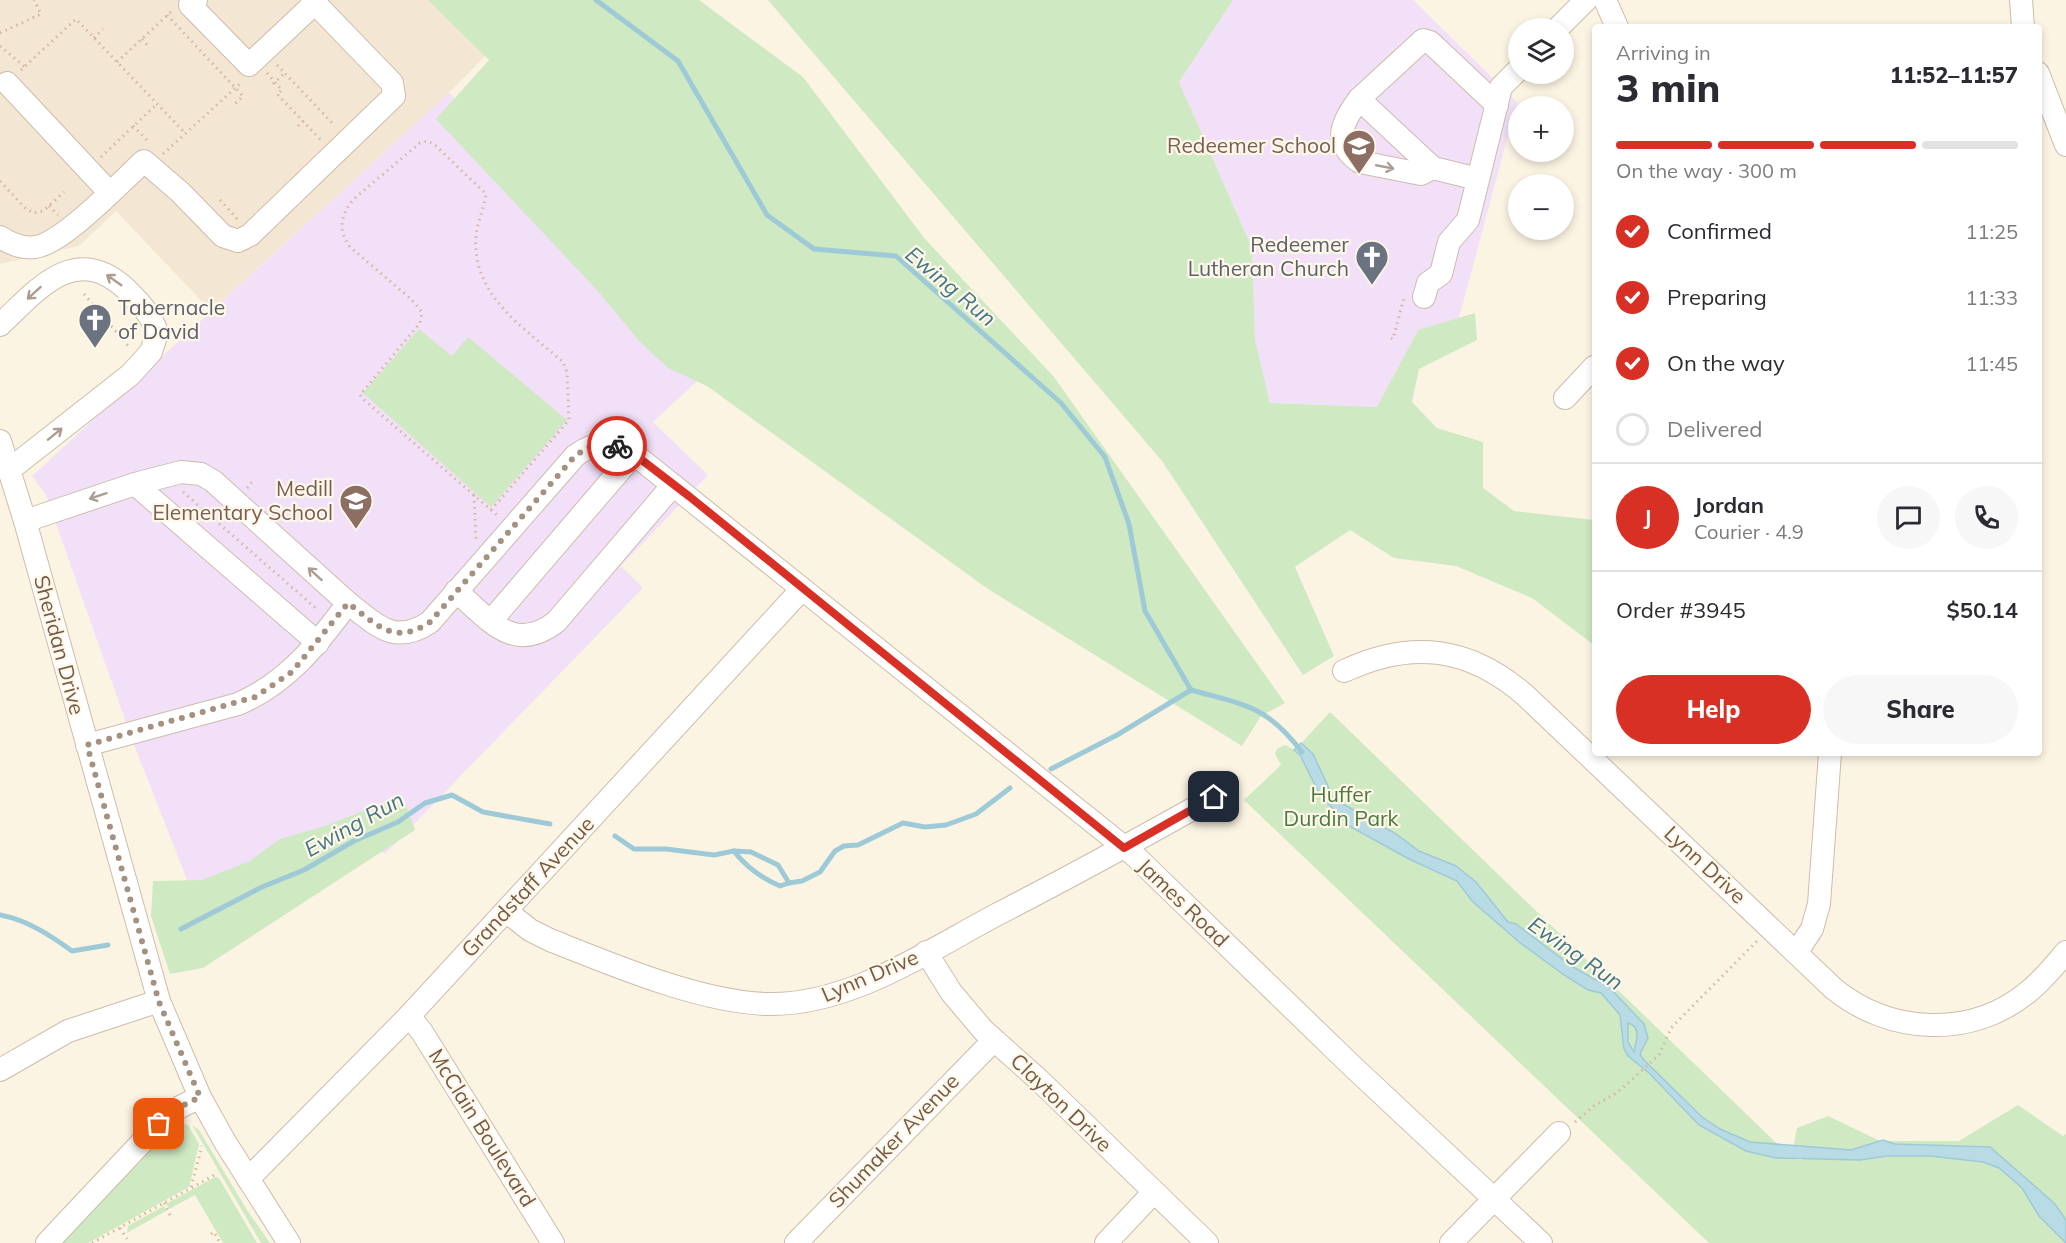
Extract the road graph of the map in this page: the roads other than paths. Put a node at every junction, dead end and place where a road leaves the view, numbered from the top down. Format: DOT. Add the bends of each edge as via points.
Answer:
graph roads {
  1 [pos="1586,0"];
  2 [pos="1605,0"];
  3 [pos="2021,0"];
  4 [pos="313,2"];
  5 [pos="185,4"];
  6 [pos="1568,18"];
  7 [pos="1616,24"];
  8 [pos="2024,24"];
  9 [pos="7,83"];
  10 [pos="1508,84"];
  11 [pos="2042,84"];
  12 [pos="1499,96"];
  13 [pos="1359,99"];
  14 [pos="2066,145"];
  15 [pos="1433,168"];
  16 [pos="1478,179"];
  17 [pos="109,192"];
  18 [pos="0,237"];
  19 [pos="1414,297"];
  20 [pos="0,325"];
  21 [pos="1592,369"];
  22 [pos="1564,398"];
  23 [pos="0,441"];
  24 [pos="634,454"];
  25 [pos="9,470"];
  26 [pos="135,484"];
  27 [pos="673,484"];
  28 [pos="25,521"];
  29 [pos="802,589"];
  30 [pos="456,591"];
  31 [pos="348,603"];
  32 [pos="491,621"];
  33 [pos="318,643"];
  34 [pos="1344,671"];
  35 [pos="87,745"];
  36 [pos="1830,756"];
  37 [pos="1214,797"];
  38 [pos="1124,848"];
  39 [pos="506,911"];
  40 [pos="926,952"];
  41 [pos="1797,952"];
  42 [pos="2066,952"];
  43 [pos="159,1002"];
  44 [pos="409,1016"];
  45 [pos="994,1040"];
  46 [pos="0,1070"];
  47 [pos="200,1097"];
  48 [pos="1559,1133"];
  49 [pos="248,1179"];
  50 [pos="1154,1192"];
  51 [pos="1494,1198"];
  52 [pos="46,1243"];
  53 [pos="289,1243"];
  54 [pos="553,1243"];
  55 [pos="796,1243"];
  56 [pos="1107,1243"];
  57 [pos="1207,1243"];
  58 [pos="1451,1243"];
  59 [pos="1542,1243"];
  1 -- 6 [label="street"];
  2 -- 7 [label="street"];
  3 -- 8 [label="street"];
  4 -- 5 [label="street" via="249,65"];
  4 -- 17 [label="street" via="392,83 394,96 250,235 238,241 225,238 144,161"];
  9 -- 17 [label="street"];
  10 -- 12 [label="street"];
  11 -- 14 [label="street"];
  12 -- 13 [label="street" via="1423,40"];
  12 -- 16 [label="street"];
  13 -- 15 [label="street"];
  13 -- 15 [label="street, one-way" via="1343,126 1345,149 1352,157 1421,174"];
  15 -- 16 [label="street"];
  16 -- 19 [label="street" via="1468,220 1449,242 1439,278"];
  17 -- 18 [label="street" via="58,238 36,248 22,247"];
  25 -- 20 [label="street, one-way" via="130,375 151,352 157,333 147,312 116,280 100,271 82,268 50,279"];
  21 -- 22 [label="street"];
  23 -- 25 [label="street, Sheridan Drive"];
  24 -- 27 [label="street, James Road"];
  24 -- 30 [label="street, James Road" via="599,443 575,456"];
  24 -- 32 [label="street"];
  25 -- 28 [label="street, Sheridan Drive"];
  26 -- 28 [label="street, James Road, one-way"];
  31 -- 26 [label="street, James Road, one-way" via="201,474 181,472"];
  26 -- 33 [label="street"];
  27 -- 29 [label="street, James Road"];
  27 -- 32 [label="street" via="546,630 521,637"];
  28 -- 35 [label="street, Sheridan Drive"];
  29 -- 38 [label="street, James Road"];
  29 -- 39 [label="street, Grandstaff Avenue"];
  30 -- 31 [label="street, James Road" via="430,622 406,634 380,627"];
  30 -- 32 [label="street"];
  31 -- 33 [label="street"];
  33 -- 35 [label="street" via="292,672 255,697"];
  34 -- 41 [label="street, Lynn Drive" via="1370,659 1428,651 1492,669 1526,696"];
  35 -- 43 [label="street, Sheridan Drive"];
  36 -- 41 [label="street" via="1819,904 1812,928"];
  37 -- 38 [label="street, Lynn Drive"];
  38 -- 40 [label="street, Lynn Drive"];
  38 -- 51 [label="street, James Road"];
  39 -- 40 [label="street, Lynn Drive" via="530,930 582,953 697,993 745,1003 818,999 867,981"];
  39 -- 44 [label="street, Grandstaff Avenue"];
  40 -- 45 [label="street, Clayton Drive" via="962,1006"];
  41 -- 42 [label="street, Lynn Drive" via="1834,989 1864,1009 1913,1025 1943,1026 1965,1023 2010,1005 2029,992"];
  43 -- 46 [label="street" via="68,1031"];
  43 -- 47 [label="street, Sheridan Drive"];
  44 -- 49 [label="street, Grandstaff Avenue"];
  44 -- 54 [label="street, McClain Boulevard"];
  45 -- 50 [label="street, Clayton Drive"];
  45 -- 55 [label="street, Shumaker Avenue"];
  47 -- 49 [label="street, Sheridan Drive"];
  47 -- 52 [label="street" via="159,1124"];
  48 -- 51 [label="street"];
  49 -- 53 [label="street, Sheridan Drive"];
  50 -- 56 [label="street"];
  50 -- 57 [label="street, Clayton Drive"];
  51 -- 58 [label="street"];
  51 -- 59 [label="street, James Road"];
}
